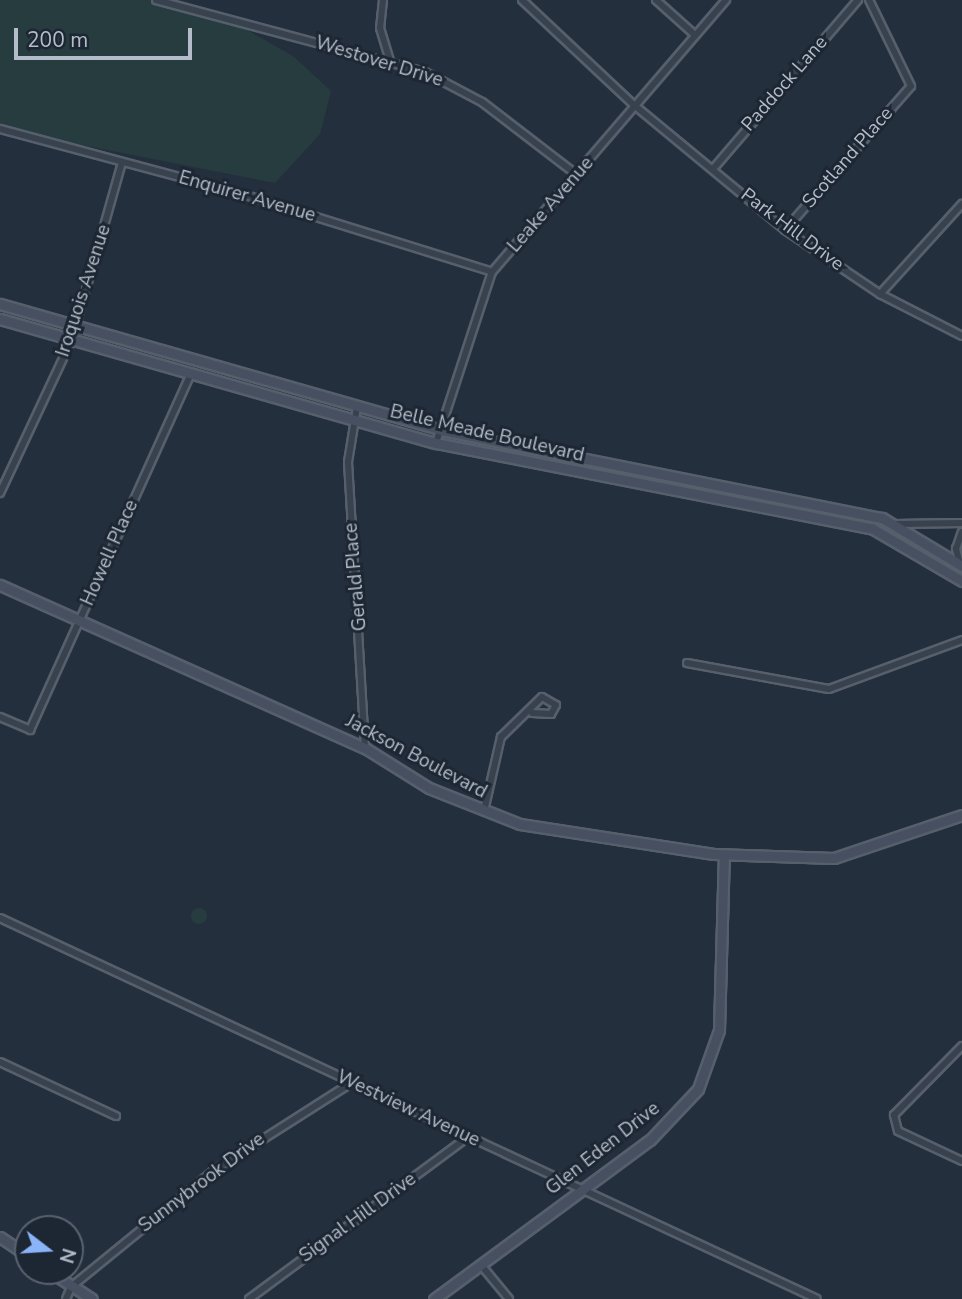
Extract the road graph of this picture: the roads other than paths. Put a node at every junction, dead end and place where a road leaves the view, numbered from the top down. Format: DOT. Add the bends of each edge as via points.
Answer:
graph roads {
  1 [pos="156,0"];
  2 [pos="383,0"];
  3 [pos="522,0"];
  4 [pos="656,0"];
  5 [pos="726,0"];
  6 [pos="858,0"];
  7 [pos="869,0"];
  8 [pos="695,35"];
  9 [pos="390,61"];
  10 [pos="634,105"];
  11 [pos="0,129"];
  12 [pos="122,162"];
  13 [pos="713,169"];
  14 [pos="577,175"];
  15 [pos="962,204"];
  16 [pos="785,230"];
  17 [pos="492,272"];
  18 [pos="880,294"];
  19 [pos="0,304"];
  20 [pos="0,319"];
  21 [pos="77,326"];
  22 [pos="962,336"];
  23 [pos="72,339"];
  24 [pos="194,360"];
  25 [pos="190,375"];
  26 [pos="357,408"];
  27 [pos="354,422"];
  28 [pos="441,430"];
  29 [pos="436,443"];
  30 [pos="577,458"];
  31 [pos="618,466"];
  32 [pos="575,472"];
  33 [pos="615,480"];
  34 [pos="0,493"];
  35 [pos="962,523"];
  36 [pos="896,524"];
  37 [pos="962,532"];
  38 [pos="890,535"];
  39 [pos="962,566"];
  40 [pos="958,578"];
  41 [pos="0,586"];
  42 [pos="80,621"];
  43 [pos="962,640"];
  44 [pos="687,663"];
  45 [pos="532,713"];
  46 [pos="0,717"];
  47 [pos="365,748"];
  48 [pos="483,812"];
  49 [pos="962,815"];
  50 [pos="723,855"];
  51 [pos="0,918"];
  52 [pos="962,1046"];
  53 [pos="0,1062"];
  54 [pos="351,1083"];
  55 [pos="116,1116"];
  56 [pos="468,1137"];
  57 [pos="962,1161"];
  58 [pos="583,1187"];
  59 [pos="481,1265"];
  60 [pos="68,1285"];
  61 [pos="71,1287"];
  62 [pos="66,1299"];
  63 [pos="92,1299"];
  64 [pos="249,1299"];
  65 [pos="434,1299"];
  66 [pos="509,1299"];
  67 [pos="817,1299"];
  1 -- 9 [label="street, Westover Drive"];
  2 -- 9 [label="street" via="380,28"];
  3 -- 10 [label="street, Park Hill Drive"];
  4 -- 8 [label="street"];
  5 -- 8 [label="street, Leake Avenue"];
  6 -- 13 [label="street, Paddock Lane"];
  7 -- 16 [label="street, Scotland Place" via="911,86"];
  8 -- 10 [label="street, Leake Avenue"];
  9 -- 14 [label="street, Westover Drive" via="481,102"];
  10 -- 13 [label="street, Park Hill Drive"];
  10 -- 14 [label="street, Leake Avenue"];
  11 -- 12 [label="street, Enquirer Avenue"];
  12 -- 17 [label="street, Enquirer Avenue"];
  12 -- 21 [label="street, Iroquois Avenue"];
  13 -- 16 [label="street, Park Hill Drive"];
  14 -- 17 [label="street, Leake Avenue"];
  15 -- 18 [label="street"];
  16 -- 18 [label="street, Park Hill Drive"];
  17 -- 28 [label="street, Leake Avenue"];
  18 -- 22 [label="street, Park Hill Drive"];
  19 -- 21 [label="main road, Belle Meade Boulevard"];
  20 -- 23 [label="main road, Belle Meade Boulevard"];
  21 -- 23 [label="street, Iroquois Avenue"];
  21 -- 24 [label="main road, Belle Meade Boulevard"];
  23 -- 25 [label="main road, Belle Meade Boulevard"];
  23 -- 34 [label="street, Iroquois Avenue"];
  24 -- 25 [label="main road"];
  24 -- 26 [label="main road, Belle Meade Boulevard"];
  25 -- 27 [label="main road, Belle Meade Boulevard"];
  25 -- 42 [label="street, Howell Place"];
  26 -- 27 [label="street, Gerald Place"];
  26 -- 28 [label="main road, Belle Meade Boulevard"];
  27 -- 29 [label="main road, Belle Meade Boulevard"];
  27 -- 47 [label="street, Gerald Place" via="349,502"];
  28 -- 29 [label="street, Leake Avenue"];
  28 -- 30 [label="main road, Belle Meade Boulevard"];
  29 -- 32 [label="main road, Belle Meade Boulevard"];
  30 -- 31 [label="main road, Belle Meade Boulevard"];
  30 -- 32 [label="main road"];
  31 -- 33 [label="main road"];
  31 -- 36 [label="main road, Belle Meade Boulevard"];
  32 -- 33 [label="main road, Belle Meade Boulevard"];
  33 -- 38 [label="main road, Belle Meade Boulevard"];
  35 -- 36 [label="street"];
  36 -- 38 [label="main road"];
  36 -- 39 [label="main road, Belle Meade Boulevard"];
  37 -- 39 [label="street" via="956,549"];
  38 -- 40 [label="main road, Belle Meade Boulevard"];
  39 -- 40 [label="main road"];
  41 -- 42 [label="main road, Jackson Boulevard"];
  42 -- 46 [label="street, Howell Place" via="30,730"];
  42 -- 47 [label="main road, Jackson Boulevard"];
  43 -- 44 [label="street" via="829,689"];
  45 -- 48 [label="street" via="501,737"];
  47 -- 48 [label="main road, Jackson Boulevard"];
  48 -- 50 [label="main road, Jackson Boulevard" via="548,830"];
  49 -- 50 [label="main road, Jackson Boulevard" via="834,858"];
  50 -- 58 [label="main road, Glen Eden Drive" via="719,1030 711,1060 671,1121"];
  51 -- 54 [label="street, Westview Avenue"];
  52 -- 57 [label="street" via="912,1091 894,1115 898,1131"];
  53 -- 55 [label="street"];
  54 -- 56 [label="street, Westview Avenue"];
  54 -- 61 [label="street, Sunnybrook Drive" via="213,1171"];
  56 -- 58 [label="street, Westview Avenue"];
  56 -- 64 [label="street, Signal Hill Drive"];
  58 -- 59 [label="main road, Glen Eden Drive"];
  58 -- 67 [label="street, Westview Avenue"];
  59 -- 65 [label="main road, Glen Eden Drive"];
  59 -- 66 [label="street"];
  60 -- 61 [label="main road"];
  61 -- 62 [label="street, Sunnybrook Drive"];
  61 -- 63 [label="main road"];
}
